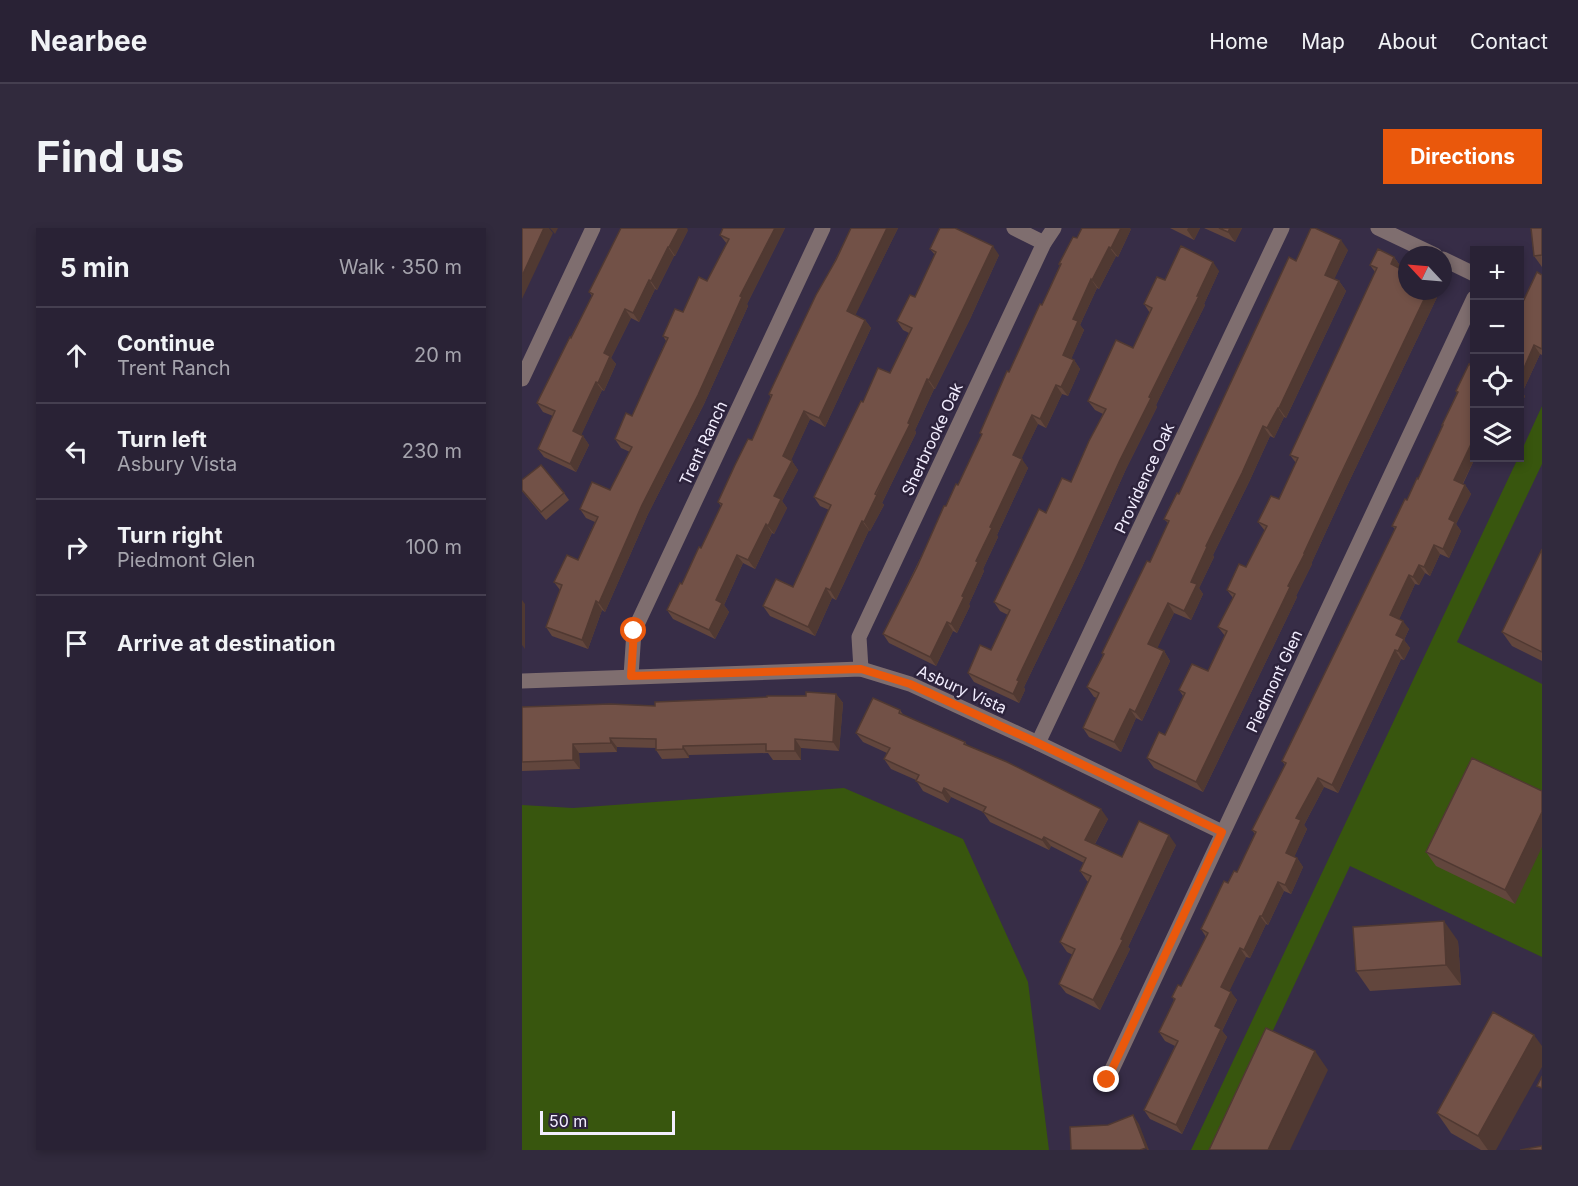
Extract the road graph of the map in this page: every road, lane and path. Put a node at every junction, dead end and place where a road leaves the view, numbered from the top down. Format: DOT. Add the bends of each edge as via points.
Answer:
graph roads {
  1 [pos="593,228"];
  2 [pos="823,228"];
  3 [pos="1014,228"];
  4 [pos="1054,228"];
  5 [pos="1282,228"];
  6 [pos="1378,228"];
  7 [pos="1044,243"];
  8 [pos="1416,246"];
  9 [pos="1452,263"];
  10 [pos="1470,271"];
  11 [pos="1473,300"];
  12 [pos="522,379"];
  13 [pos="861,669"];
  14 [pos="631,676"];
  15 [pos="522,681"];
  16 [pos="1038,743"];
  17 [pos="1222,832"];
  18 [pos="1107,1080"];
  1 -- 12 [label="street"];
  2 -- 14 [label="street, Trent Ranch" via="634,631"];
  3 -- 7 [label="street"];
  4 -- 7 [label="street, Sherbrooke Oak"];
  5 -- 16 [label="street, Providence Oak"];
  6 -- 8 [label="street"];
  7 -- 13 [label="street, Sherbrooke Oak" via="859,637"];
  9 -- 10 [label="street"];
  11 -- 17 [label="street, Piedmont Glen"];
  13 -- 14 [label="street, Asbury Vista"];
  13 -- 16 [label="street, Asbury Vista" via="910,684"];
  14 -- 15 [label="street, Asbury Vista"];
  16 -- 17 [label="street, Asbury Vista"];
  17 -- 18 [label="street, Piedmont Glen"];
}
